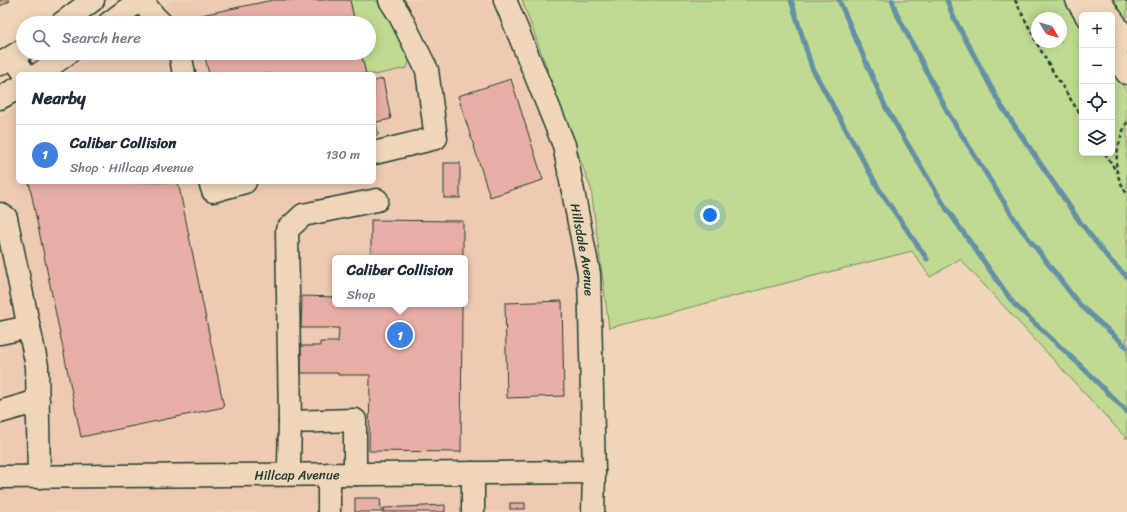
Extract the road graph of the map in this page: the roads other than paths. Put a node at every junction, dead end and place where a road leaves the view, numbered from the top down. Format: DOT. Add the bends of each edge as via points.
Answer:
graph roads {
  1 [pos="93,0"];
  2 [pos="141,0"];
  3 [pos="390,0"];
  4 [pos="505,0"];
  5 [pos="1077,0"];
  6 [pos="1099,0"];
  7 [pos="1084,12"];
  8 [pos="1107,12"];
  9 [pos="71,16"];
  10 [pos="119,16"];
  11 [pos="154,16"];
  12 [pos="1115,24"];
  13 [pos="1127,42"];
  14 [pos="1115,56"];
  15 [pos="58,60"];
  16 [pos="181,60"];
  17 [pos="42,72"];
  18 [pos="184,72"];
  19 [pos="1127,73"];
  20 [pos="16,89"];
  21 [pos="0,98"];
  22 [pos="376,153"];
  23 [pos="211,184"];
  24 [pos="238,184"];
  25 [pos="377,200"];
  26 [pos="0,214"];
  27 [pos="29,327"];
  28 [pos="0,333"];
  29 [pos="38,401"];
  30 [pos="0,412"];
  31 [pos="290,422"];
  32 [pos="594,472"];
  33 [pos="473,473"];
  34 [pos="290,474"];
  35 [pos="329,474"];
  36 [pos="356,474"];
  37 [pos="0,477"];
  38 [pos="39,477"];
  39 [pos="329,512"];
  40 [pos="473,512"];
  41 [pos="593,512"];
  1 -- 9 [label="street"];
  2 -- 10 [label="street"];
  2 -- 11 [label="street"];
  3 -- 22 [label="street" via="428,70 436,138"];
  4 -- 32 [label="street, Hillsdale Avenue" via="564,145 589,274"];
  5 -- 7 [label="street"];
  6 -- 8 [label="street"];
  12 -- 13 [label="street"];
  14 -- 19 [label="street"];
  15 -- 17 [label="street"];
  16 -- 18 [label="street"];
  20 -- 21 [label="street"];
  23 -- 24 [label="street" via="213,191"];
  25 -- 31 [label="street" via="303,215 287,230"];
  26 -- 27 [label="street" via="6,218"];
  27 -- 28 [label="street"];
  27 -- 29 [label="street" via="37,366"];
  29 -- 30 [label="street"];
  29 -- 38 [label="street"];
  31 -- 34 [label="street"];
  31 -- 36 [label="street" via="356,420"];
  32 -- 33 [label="street, Hillcap Avenue"];
  32 -- 41 [label="street, Hillsdale Avenue"];
  33 -- 36 [label="street, Hillcap Avenue"];
  33 -- 40 [label="street"];
  34 -- 35 [label="street, Hillcap Avenue"];
  34 -- 38 [label="street, Hillcap Avenue"];
  35 -- 36 [label="street, Hillcap Avenue"];
  35 -- 39 [label="street"];
  37 -- 38 [label="street, Hillcap Avenue"];
}
